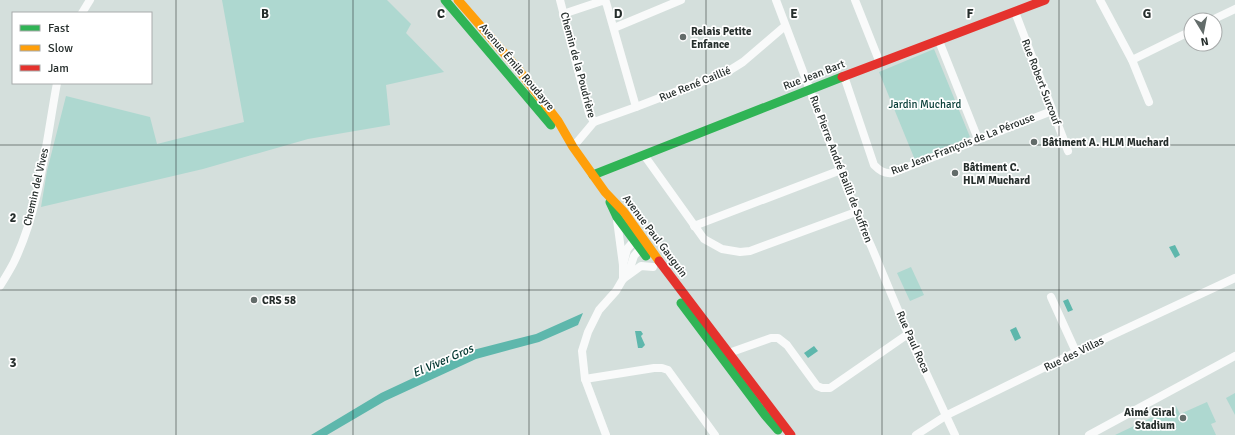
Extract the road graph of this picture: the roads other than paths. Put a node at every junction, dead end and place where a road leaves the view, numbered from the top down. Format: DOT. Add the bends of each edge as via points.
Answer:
graph roads {
  1 [pos="90,0"];
  2 [pos="445,0"];
  3 [pos="458,0"];
  4 [pos="560,0"];
  5 [pos="681,0"];
  6 [pos="776,0"];
  7 [pos="855,0"];
  8 [pos="1043,0"];
  9 [pos="1100,0"];
  10 [pos="1235,9"];
  11 [pos="83,12"];
  12 [pos="1015,12"];
  13 [pos="564,14"];
  14 [pos="1223,15"];
  15 [pos="785,26"];
  16 [pos="614,28"];
  17 [pos="1183,34"];
  18 [pos="939,41"];
  19 [pos="1132,60"];
  20 [pos="880,63"];
  21 [pos="844,76"];
  22 [pos="57,84"];
  23 [pos="810,89"];
  24 [pos="1149,102"];
  25 [pos="636,107"];
  26 [pos="1052,111"];
  27 [pos="594,122"];
  28 [pos="978,139"];
  29 [pos="573,147"];
  30 [pos="1068,151"];
  31 [pos="644,155"];
  32 [pos="841,170"];
  33 [pos="593,175"];
  34 [pos="605,192"];
  35 [pos="856,212"];
  36 [pos="617,217"];
  37 [pos="694,226"];
  38 [pos="639,242"];
  39 [pos="872,248"];
  40 [pos="622,265"];
  41 [pos="657,265"];
  42 [pos="626,277"];
  43 [pos="1235,278"];
  44 [pos="0,286"];
  45 [pos="1051,297"];
  46 [pos="908,334"];
  47 [pos="705,336"];
  48 [pos="1076,352"];
  49 [pos="727,353"];
  50 [pos="1235,356"];
  51 [pos="732,372"];
  52 [pos="584,379"];
  53 [pos="946,415"];
  54 [pos="606,435"];
  55 [pos="715,435"];
  56 [pos="782,435"];
  57 [pos="791,435"];
  58 [pos="916,435"];
  59 [pos="955,435"];
  60 [pos="1089,435"];
  1 -- 11 [label="street"];
  2 -- 29 [label="street, Avenue Émile Roudayre" via="551,126"];
  3 -- 29 [label="street, Avenue Émile Roudayre" via="518,69 558,121"];
  4 -- 13 [label="street, Chemin de la Poudrière"];
  5 -- 16 [label="street"];
  6 -- 15 [label="street, Rue Pierre André Bailli de Suffren"];
  7 -- 20 [label="street"];
  8 -- 12 [label="street, Rue Jean Bart"];
  9 -- 19 [label="street"];
  10 -- 14 [label="street"];
  12 -- 18 [label="street, Rue Jean Bart"];
  12 -- 26 [label="street, Rue Robert Surcouf"];
  13 -- 16 [label="street" via="602,1 606,2"];
  13 -- 27 [label="street, Chemin de la Poudrière" via="589,113"];
  15 -- 23 [label="street, Rue Pierre André Bailli de Suffren"];
  15 -- 25 [label="street, Rue René Caillié" via="743,62 727,72"];
  16 -- 25 [label="street"];
  17 -- 19 [label="street"];
  18 -- 20 [label="street, Rue Jean Bart"];
  18 -- 28 [label="street"];
  19 -- 24 [label="street"];
  20 -- 21 [label="street, Rue Jean Bart"];
  21 -- 23 [label="street, Rue Jean Bart"];
  21 -- 28 [label="street, Rue Jean-François de La Pérouse" via="874,165 888,174"];
  22 -- 44 [label="street, Chemin del Vives" via="28,227 14,262"];
  23 -- 31 [label="street, Rue Jean Bart"];
  23 -- 32 [label="street, Rue Pierre André Bailli de Suffren"];
  25 -- 27 [label="street, Rue René Caillié"];
  26 -- 28 [label="street, Rue Jean-François de La Pérouse"];
  26 -- 30 [label="street, Rue Robert Surcouf"];
  27 -- 29 [label="street, Chemin de la Poudrière"];
  29 -- 33 [label="street, Avenue Émile Roudayre"];
  31 -- 33 [label="street, Rue Jean Bart"];
  31 -- 37 [label="street"];
  32 -- 35 [label="street, Rue Pierre André Bailli de Suffren"];
  32 -- 37 [label="street"];
  33 -- 34 [label="street, Avenue Émile Roudayre"];
  34 -- 36 [label="street, Avenue Paul Gauguin"];
  34 -- 38 [label="street, Avenue Paul Gauguin" via="624,212"];
  35 -- 37 [label="street" via="750,251 740,252 722,249 704,239"];
  35 -- 39 [label="street, Rue Pierre André Bailli de Suffren"];
  36 -- 38 [label="street, Avenue Paul Gauguin"];
  36 -- 40 [label="street"];
  38 -- 40 [label="street" via="627,248"];
  38 -- 41 [label="street, Avenue Paul Gauguin"];
  38 -- 41 [label="street, Avenue Paul Gauguin"];
  38 -- 42 [label="street"];
  39 -- 46 [label="street, Rue Paul Roca"];
  40 -- 42 [label="street"];
  41 -- 42 [label="street" via="641,266"];
  41 -- 47 [label="street, Avenue Paul Gauguin"];
  41 -- 49 [label="street, Avenue Paul Gauguin"];
  42 -- 52 [label="street" via="599,310 588,332 582,351"];
  43 -- 48 [label="street, Rue des Villas"];
  45 -- 48 [label="street"];
  46 -- 49 [label="street" via="830,388 817,386 787,345 778,338"];
  46 -- 53 [label="street, Rue Paul Roca"];
  47 -- 49 [label="street, Avenue Paul Gauguin" via="710,337"];
  47 -- 51 [label="street, Avenue Paul Gauguin"];
  48 -- 53 [label="street, Rue des Villas"];
  49 -- 51 [label="street, Avenue Paul Gauguin"];
  49 -- 57 [label="street, Avenue Paul Gauguin"];
  50 -- 60 [label="street"];
  51 -- 56 [label="street, Avenue Paul Gauguin"];
  52 -- 54 [label="street"];
  52 -- 55 [label="street" via="654,368 668,370"];
  53 -- 58 [label="street, Rue des Villas"];
  53 -- 59 [label="street, Rue Paul Roca"];
}
